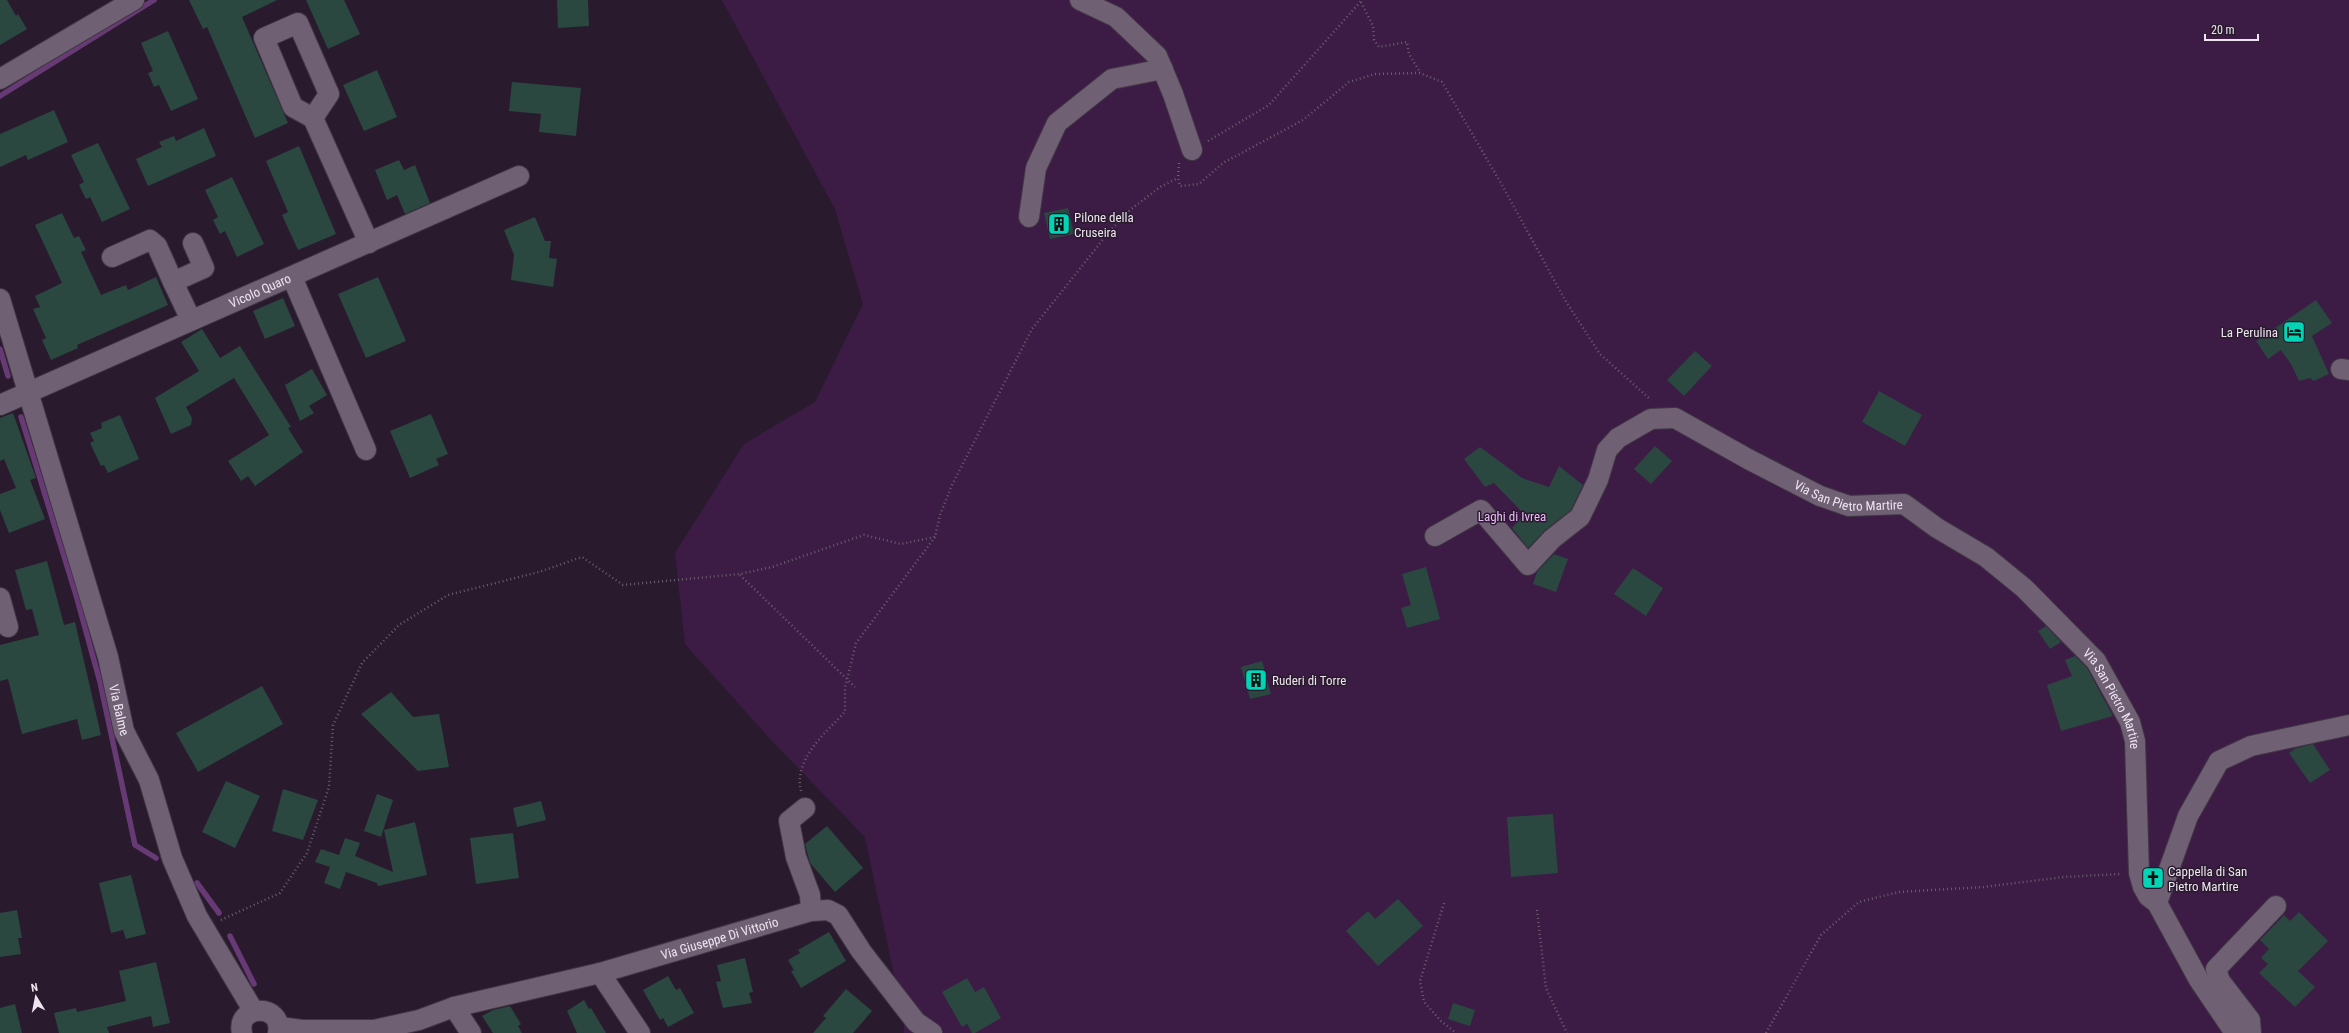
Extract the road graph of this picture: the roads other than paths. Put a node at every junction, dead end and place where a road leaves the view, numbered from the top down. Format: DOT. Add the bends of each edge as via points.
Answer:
graph roads {
  1 [pos="134,0"];
  2 [pos="1080,0"];
  3 [pos="1163,69"];
  4 [pos="0,79"];
  5 [pos="313,118"];
  6 [pos="1192,150"];
  7 [pos="519,176"];
  8 [pos="1029,216"];
  9 [pos="192,243"];
  10 [pos="369,243"];
  11 [pos="112,256"];
  12 [pos="292,277"];
  13 [pos="173,282"];
  14 [pos="0,299"];
  15 [pos="191,320"];
  16 [pos="28,392"];
  17 [pos="0,405"];
  18 [pos="366,450"];
  19 [pos="1435,536"];
  20 [pos="0,598"];
  21 [pos="8,626"];
  22 [pos="2349,725"];
  23 [pos="805,808"];
  24 [pos="2157,903"];
  25 [pos="2276,906"];
  26 [pos="811,911"];
  27 [pos="600,973"];
  28 [pos="454,1007"];
  29 [pos="253,1010"];
  30 [pos="279,1030"];
  31 [pos="242,1033"];
  32 [pos="471,1033"];
  33 [pos="640,1033"];
  34 [pos="932,1033"];
  35 [pos="2235,1033"];
  36 [pos="2251,1033"];
  1 -- 4 [label="street"];
  2 -- 3 [label="street" via="1116,17 1157,56"];
  3 -- 6 [label="street"];
  3 -- 8 [label="street" via="1112,79 1057,123 1036,168"];
  5 -- 10 [label="street"];
  7 -- 10 [label="street, Vicolo Quaro"];
  9 -- 13 [label="street" via="204,268"];
  10 -- 12 [label="street, Vicolo Quaro"];
  11 -- 13 [label="street" via="150,240 157,246"];
  12 -- 15 [label="street, Vicolo Quaro"];
  12 -- 18 [label="street"];
  13 -- 15 [label="street"];
  14 -- 16 [label="street, Via Balme"];
  15 -- 16 [label="street, Vicolo Quaro"];
  16 -- 17 [label="street, Vicolo Quaro"];
  16 -- 29 [label="street, Via Balme" via="108,657 124,731 149,780 172,858 204,928"];
  19 -- 24 [label="street, Via San Pietro Martire" via="1481,510 1528,565 1552,539 1580,518 1598,480 1607,450 1618,438 1651,419 1675,418 1820,496 1849,506 1904,504 1937,528 1986,557 2024,588 2096,661 2130,722 2135,741 2138,873 2148,896"];
  20 -- 21 [label="street"];
  22 -- 24 [label="street" via="2251,746 2219,762 2188,816"];
  23 -- 26 [label="street" via="789,821 796,857 810,895"];
  24 -- 35 [label="street, Via San Pietro Martire" via="2199,980"];
  25 -- 36 [label="street" via="2216,969 2220,981 2250,1020"];
  26 -- 27 [label="street, Via Giuseppe Di Vittorio"];
  26 -- 34 [label="street, Via Giuseppe Di Vittorio" via="828,910 838,915 861,952 916,1022"];
  27 -- 28 [label="street, Via Giuseppe Di Vittorio"];
  27 -- 33 [label="street"];
  28 -- 30 [label="street, Via Giuseppe Di Vittorio" via="419,1020 374,1030"];
  28 -- 32 [label="street"];
  29 -- 30 [label="street" via="265,1010 275,1016"];
  29 -- 31 [label="street" via="244,1017"];
}
